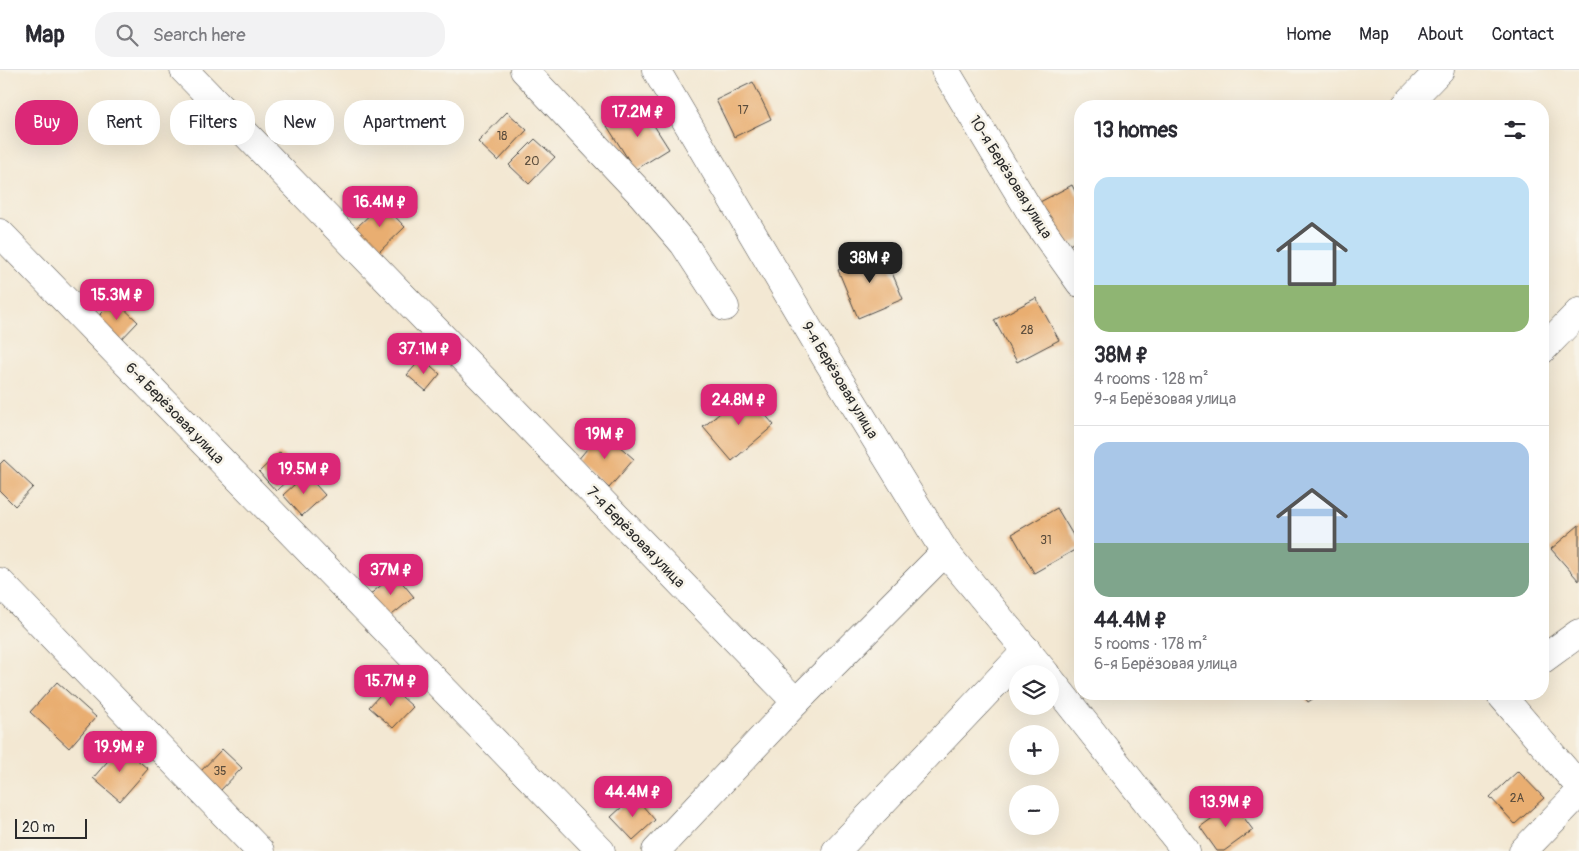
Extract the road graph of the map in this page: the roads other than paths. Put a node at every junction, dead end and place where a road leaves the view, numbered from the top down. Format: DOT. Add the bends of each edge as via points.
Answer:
graph roads {
  1 [pos="184,70"];
  2 [pos="524,70"];
  3 [pos="656,70"];
  4 [pos="945,70"];
  5 [pos="1440,70"];
  6 [pos="1411,100"];
  7 [pos="0,233"];
  8 [pos="1074,275"];
  9 [pos="725,307"];
  10 [pos="1579,312"];
  11 [pos="1549,343"];
  12 [pos="945,552"];
  13 [pos="0,582"];
  14 [pos="1579,633"];
  15 [pos="1027,650"];
  16 [pos="1549,655"];
  17 [pos="1039,665"];
  18 [pos="1059,691"];
  19 [pos="1505,700"];
  20 [pos="796,702"];
  21 [pos="1579,786"];
  22 [pos="1579,793"];
  23 [pos="1181,849"];
  24 [pos="260,851"];
  25 [pos="601,851"];
  26 [pos="656,851"];
  27 [pos="836,851"];
  28 [pos="1523,851"];
  1 -- 20 [label="street, 7-я Берёзовая улица"];
  2 -- 9 [label="street" via="642,194 678,237"];
  3 -- 12 [label="street, 9-я Берёзовая улица" via="822,352"];
  4 -- 8 [label="street, 10-я Берёзовая улица" via="1034,218"];
  5 -- 6 [label="street"];
  7 -- 25 [label="street, 6-я Берёзовая улица"];
  10 -- 11 [label="street"];
  12 -- 15 [label="street, 9-я Берёзовая улица"];
  12 -- 20 [label="street"];
  13 -- 24 [label="street"];
  14 -- 16 [label="street"];
  15 -- 17 [label="street, 9-я Берёзовая улица"];
  15 -- 27 [label="street"];
  18 -- 23 [label="street"];
  19 -- 21 [label="street"];
  20 -- 26 [label="street"];
  22 -- 28 [label="street"];
}
